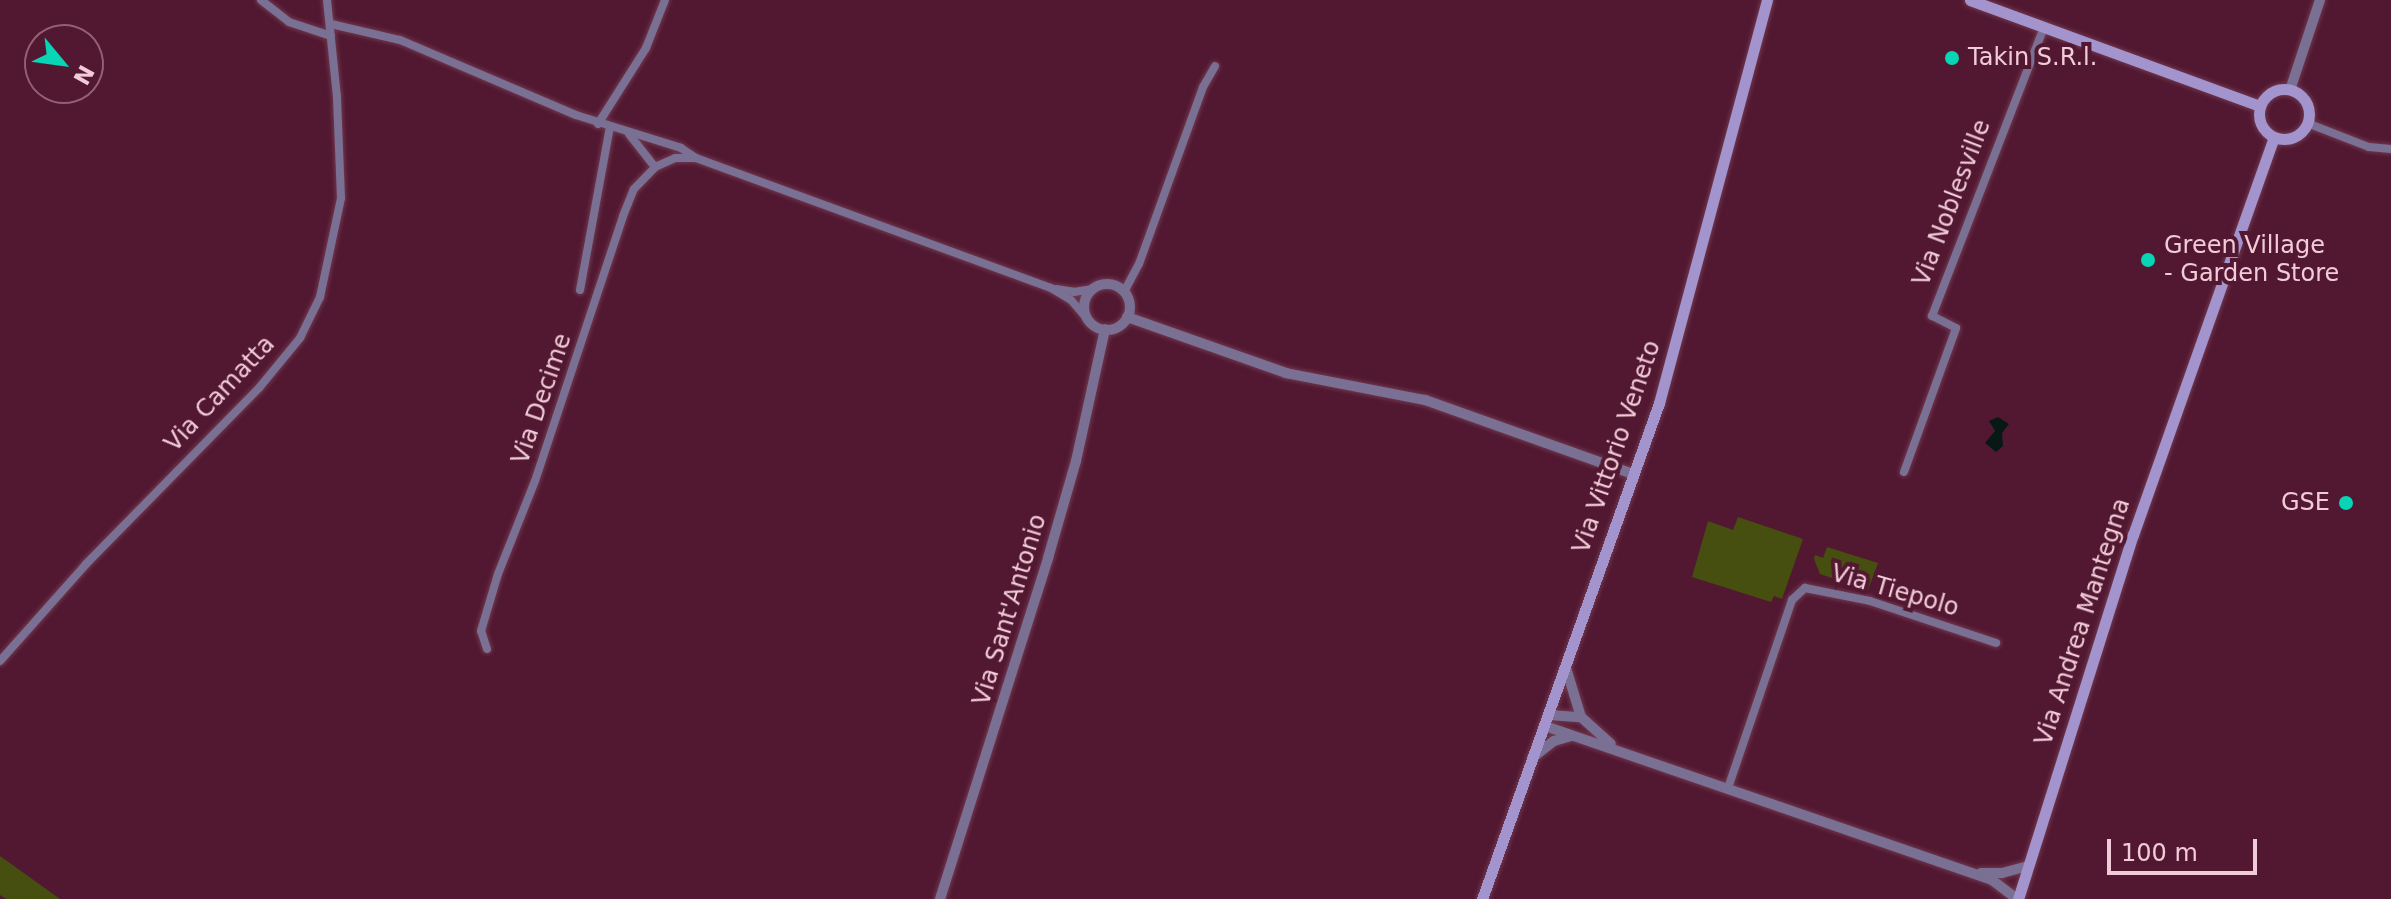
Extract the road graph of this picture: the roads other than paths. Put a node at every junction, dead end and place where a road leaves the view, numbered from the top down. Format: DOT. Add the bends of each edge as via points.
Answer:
graph roads {
  1 [pos="261,0"];
  2 [pos="327,0"];
  3 [pos="665,0"];
  4 [pos="1767,0"];
  5 [pos="1970,0"];
  6 [pos="2320,0"];
  7 [pos="331,24"];
  8 [pos="2044,27"];
  9 [pos="331,36"];
  10 [pos="1215,66"];
  11 [pos="2290,90"];
  12 [pos="2260,106"];
  13 [pos="2307,123"];
  14 [pos="598,124"];
  15 [pos="610,127"];
  16 [pos="625,132"];
  17 [pos="2274,137"];
  18 [pos="655,139"];
  19 [pos="2391,149"];
  20 [pos="696,158"];
  21 [pos="664,161"];
  22 [pos="655,167"];
  23 [pos="1051,288"];
  24 [pos="1093,289"];
  25 [pos="580,290"];
  26 [pos="1124,292"];
  27 [pos="1086,317"];
  28 [pos="1127,317"];
  29 [pos="1105,329"];
  30 [pos="1904,472"];
  31 [pos="1633,474"];
  32 [pos="1996,643"];
  33 [pos="487,649"];
  34 [pos="0,661"];
  35 [pos="1566,668"];
  36 [pos="1581,717"];
  37 [pos="1547,720"];
  38 [pos="1571,736"];
  39 [pos="1616,748"];
  40 [pos="1531,758"];
  41 [pos="1728,788"];
  42 [pos="2028,866"];
  43 [pos="1971,873"];
  44 [pos="2002,873"];
  45 [pos="2020,893"];
  46 [pos="940,899"];
  47 [pos="1482,899"];
  1 -- 9 [label="street" via="289,22"];
  2 -- 7 [label="street, Via Camatta"];
  3 -- 14 [label="street" via="646,48"];
  4 -- 31 [label="main road, Via Vittorio Veneto" via="1659,403"];
  5 -- 8 [label="main road"];
  6 -- 11 [label="street"];
  7 -- 9 [label="street, Via Camatta"];
  7 -- 14 [label="street, Via Decime" via="400,40"];
  8 -- 12 [label="main road"];
  8 -- 30 [label="street, Via Noblesville" via="1932,316 1956,328"];
  9 -- 34 [label="street, Via Camatta" via="341,198 320,297 300,338"];
  10 -- 26 [label="street"];
  11 -- 12 [label="main road" via="2272,92"];
  11 -- 13 [label="main road" via="2307,102"];
  12 -- 17 [label="main road" via="2260,122"];
  13 -- 17 [label="main road" via="2294,137"];
  13 -- 19 [label="street" via="2369,147"];
  14 -- 15 [label="street, Via Decime"];
  15 -- 16 [label="street, Via Decime"];
  15 -- 25 [label="street"];
  16 -- 18 [label="street, Via Decime"];
  16 -- 22 [label="street, Via Decime"];
  17 -- 42 [label="main road, Via Andrea Mantegna" via="2133,535"];
  18 -- 20 [label="street, Via Decime"];
  18 -- 21 [label="street"];
  20 -- 21 [label="street, Via Decime"];
  20 -- 23 [label="street, Via Decime"];
  21 -- 22 [label="street, Via Decime"];
  22 -- 33 [label="street, Via Decime" via="634,189 623,216 535,481 498,574 481,631"];
  23 -- 24 [label="street, Via Decime"];
  23 -- 27 [label="street, Via Decime"];
  24 -- 26 [label="street" via="1111,284"];
  24 -- 27 [label="street" via="1084,305"];
  26 -- 28 [label="street"];
  27 -- 29 [label="street"];
  28 -- 29 [label="street" via="1116,328"];
  28 -- 31 [label="street" via="1286,373 1425,400"];
  29 -- 46 [label="street, Via Sant'Antonio" via="1048,558"];
  31 -- 35 [label="main road, Via Vittorio Veneto"];
  32 -- 41 [label="street, Via Tiepolo" via="1870,601 1805,588 1792,600"];
  35 -- 36 [label="street"];
  35 -- 37 [label="main road, Via Vittorio Veneto"];
  36 -- 37 [label="street"];
  36 -- 39 [label="street"];
  37 -- 38 [label="street"];
  37 -- 40 [label="main road, Via Vittorio Veneto"];
  38 -- 39 [label="street"];
  38 -- 40 [label="street"];
  39 -- 41 [label="street"];
  40 -- 47 [label="main road, Via Vittorio Veneto"];
  41 -- 43 [label="street"];
  42 -- 44 [label="street"];
  42 -- 45 [label="main road, Via Andrea Mantegna"];
  43 -- 44 [label="street"];
  43 -- 45 [label="street"];
  44 -- 45 [label="street"];
}
